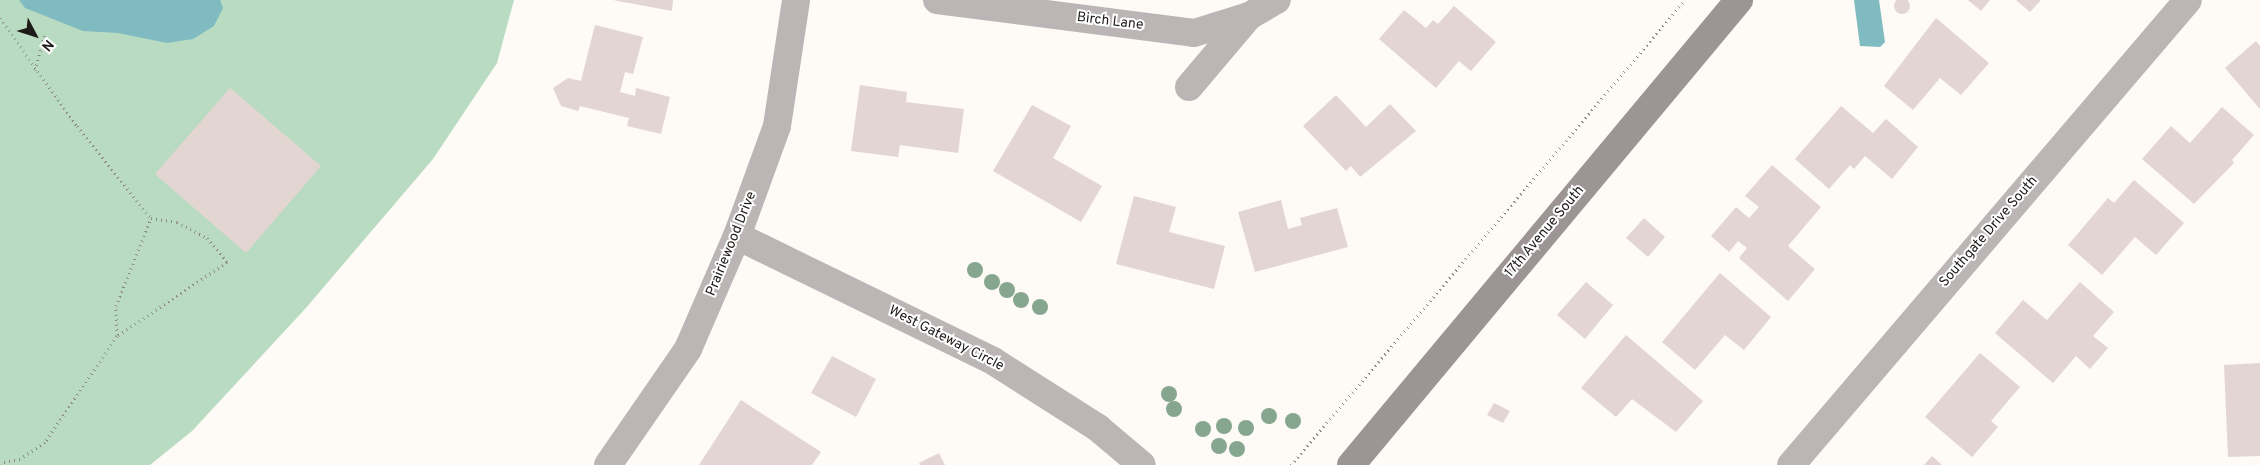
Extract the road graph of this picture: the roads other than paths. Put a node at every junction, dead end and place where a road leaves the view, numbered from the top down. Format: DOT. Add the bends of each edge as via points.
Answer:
graph roads {
  1 [pos="796,0"];
  2 [pos="937,0"];
  3 [pos="1277,0"];
  4 [pos="1739,0"];
  5 [pos="2188,0"];
  6 [pos="1249,16"];
  7 [pos="1189,87"];
  8 [pos="737,236"];
  9 [pos="608,465"];
  10 [pos="1142,465"];
  11 [pos="1351,465"];
  12 [pos="1791,465"];
  1 -- 8 [label="street, Prairiewood Drive" via="777,126"];
  2 -- 6 [label="street, Birch Lane" via="1194,33"];
  3 -- 6 [label="street, Birch Lane"];
  4 -- 11 [label="street, 17th Avenue South"];
  5 -- 12 [label="street, Southgate Drive South"];
  6 -- 7 [label="street"];
  8 -- 9 [label="street, Prairiewood Drive" via="688,349"];
  8 -- 10 [label="street, West Gateway Circle" via="993,361 1098,428"];
}
